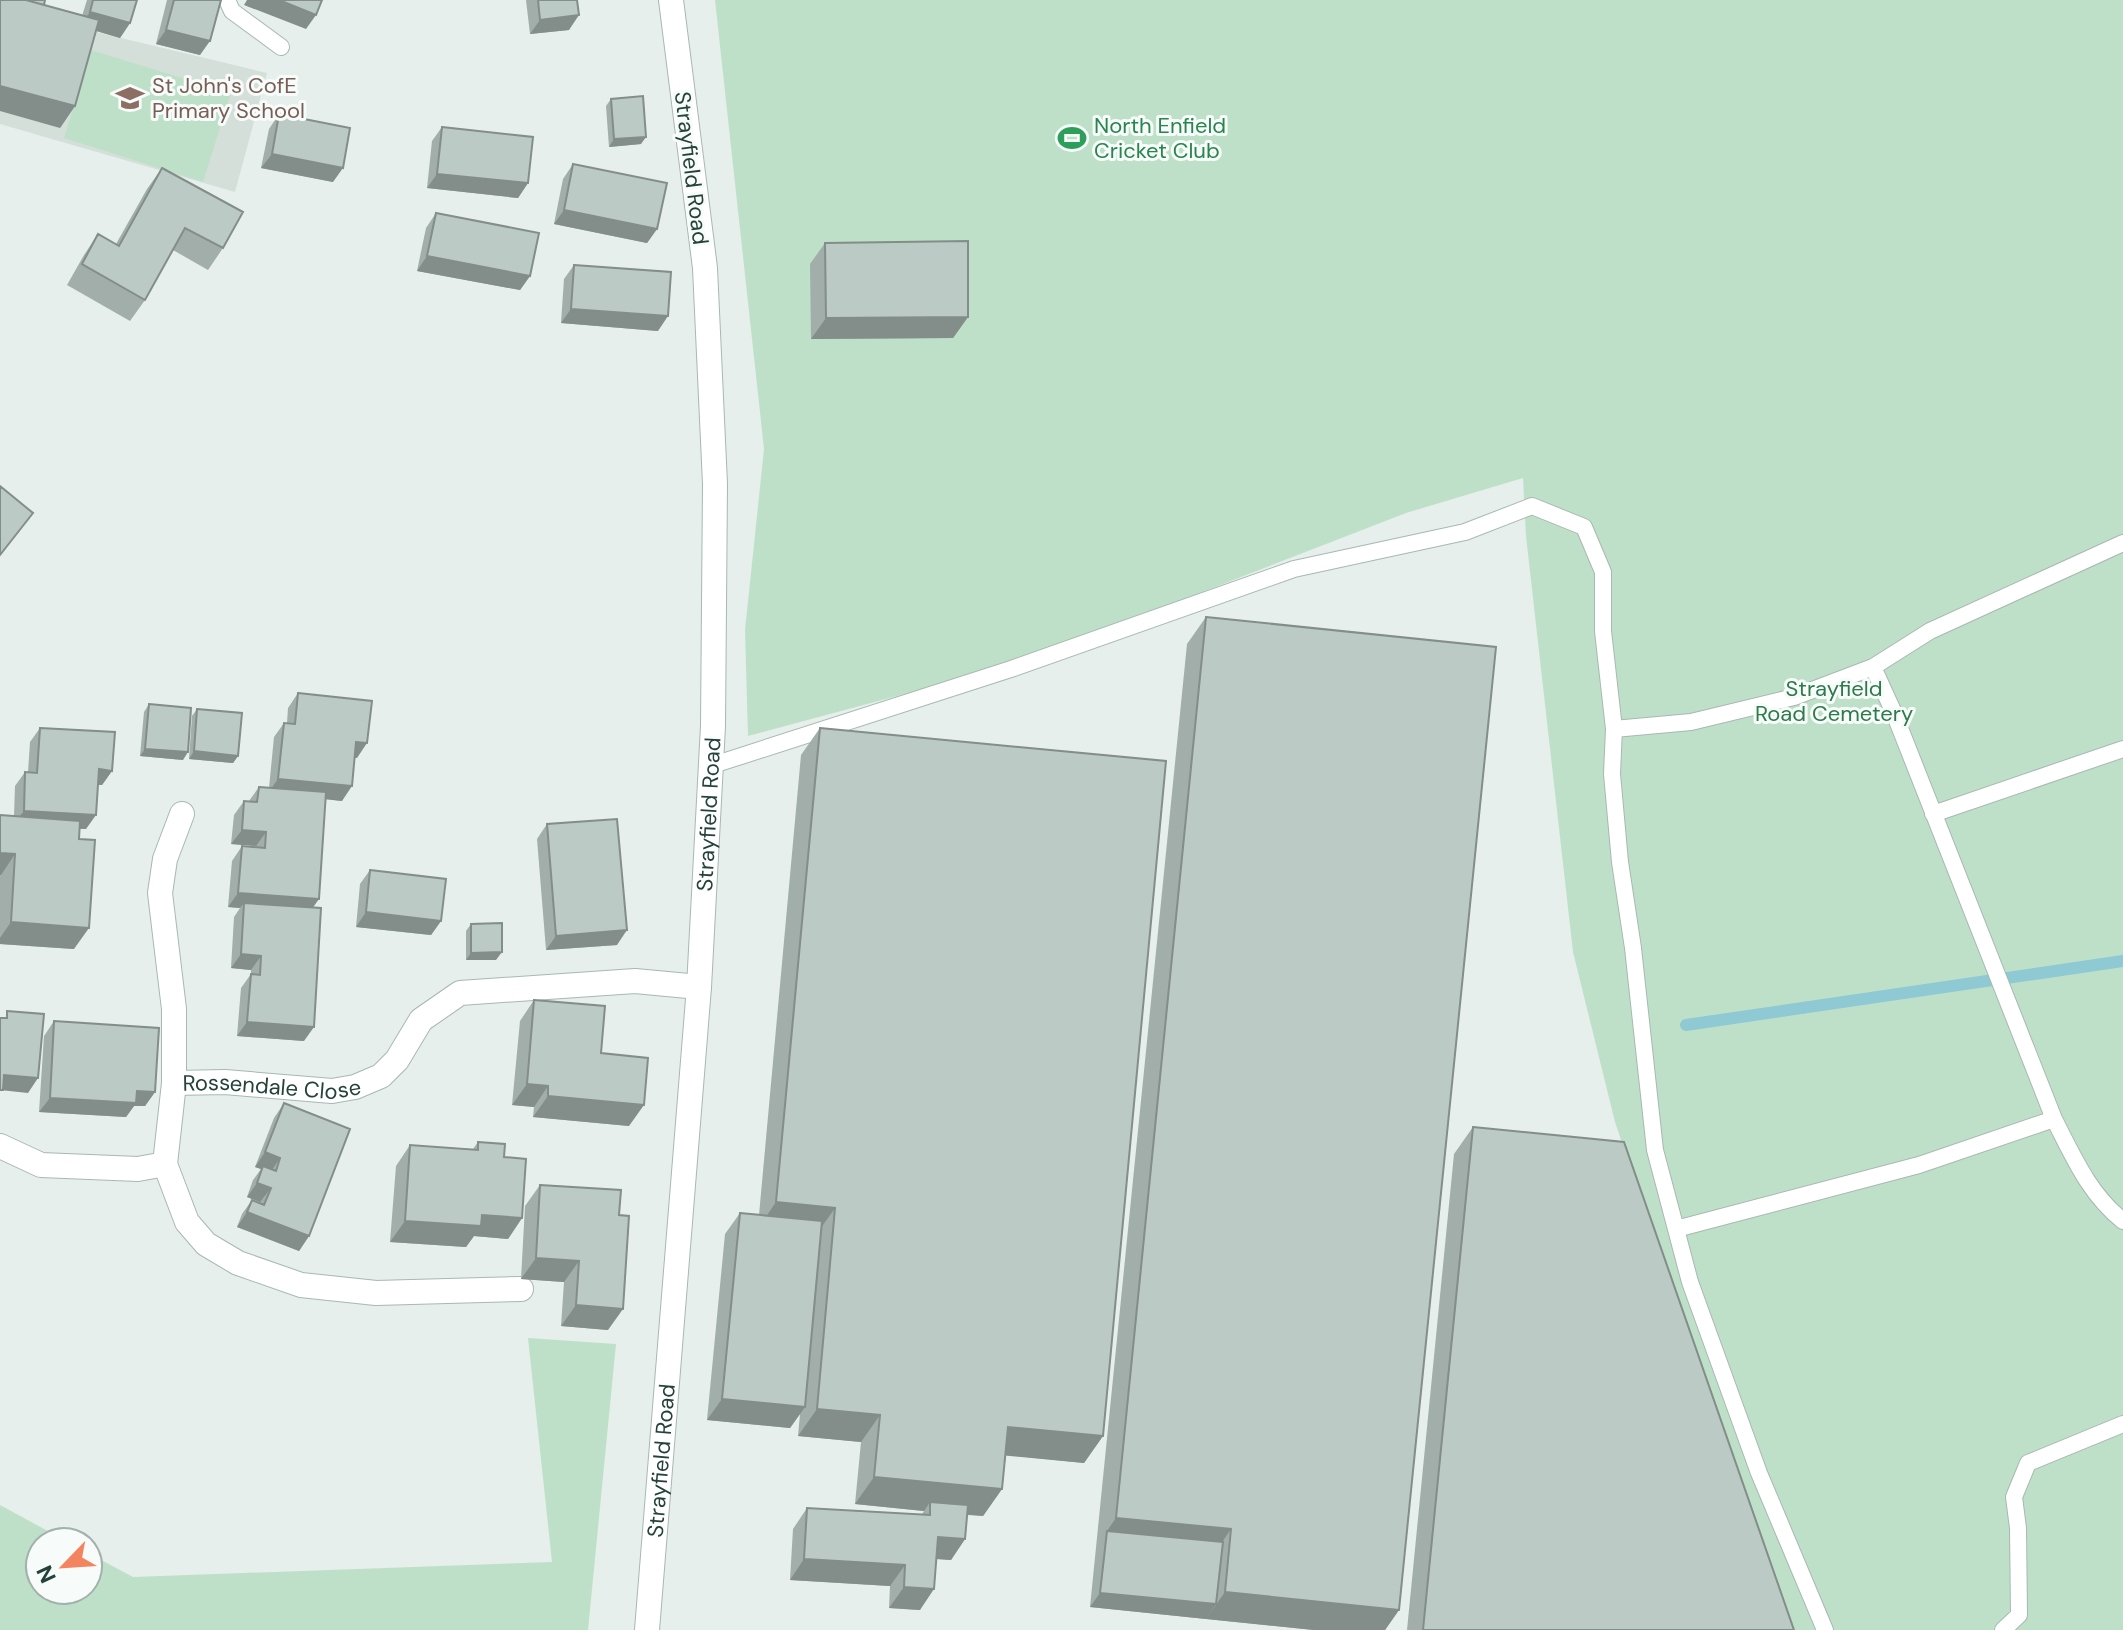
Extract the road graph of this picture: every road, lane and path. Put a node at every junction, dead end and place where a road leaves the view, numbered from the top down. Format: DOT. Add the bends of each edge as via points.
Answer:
graph roads {
  1 [pos="227,0"];
  2 [pos="671,0"];
  3 [pos="281,47"];
  4 [pos="2123,543"];
  5 [pos="1873,667"];
  6 [pos="1614,729"];
  7 [pos="2123,749"];
  8 [pos="710,766"];
  9 [pos="182,814"];
  10 [pos="1933,814"];
  11 [pos="699,987"];
  12 [pos="174,1083"];
  13 [pos="2054,1119"];
  14 [pos="0,1146"];
  15 [pos="165,1164"];
  16 [pos="2123,1221"];
  17 [pos="1676,1229"];
  18 [pos="521,1289"];
  19 [pos="2123,1424"];
  20 [pos="647,1630"];
  21 [pos="1825,1630"];
  22 [pos="2003,1630"];
  1 -- 3 [label="lane" via="232,11"];
  2 -- 8 [label="street, Strayfield Road" via="705,268 715,484"];
  4 -- 5 [label="lane" via="1930,631"];
  5 -- 6 [label="lane" via="1794,697 1691,722"];
  5 -- 10 [label="lane"];
  6 -- 8 [label="lane" via="1603,631 1603,572 1584,527 1532,506 1465,532 1294,569 1011,669"];
  6 -- 17 [label="lane" via="1612,774 1620,862 1655,1150"];
  7 -- 10 [label="lane"];
  8 -- 11 [label="street, Strayfield Road"];
  9 -- 12 [label="street, Rossendale Close" via="165,859 160,893 174,1009"];
  10 -- 13 [label="lane"];
  11 -- 12 [label="street, Rossendale Close" via="635,981 460,993 421,1020 381,1076 355,1087 332,1091"];
  11 -- 20 [label="street, Strayfield Road"];
  12 -- 15 [label="street"];
  13 -- 16 [label="lane" via="2086,1180"];
  13 -- 17 [label="lane" via="1919,1165"];
  14 -- 15 [label="street" via="41,1165 138,1169"];
  15 -- 18 [label="street" via="187,1222 206,1244 238,1263 301,1285 376,1293"];
  17 -- 21 [label="lane" via="1759,1473"];
  19 -- 22 [label="lane" via="2028,1463 2014,1497 2019,1615"];
}
